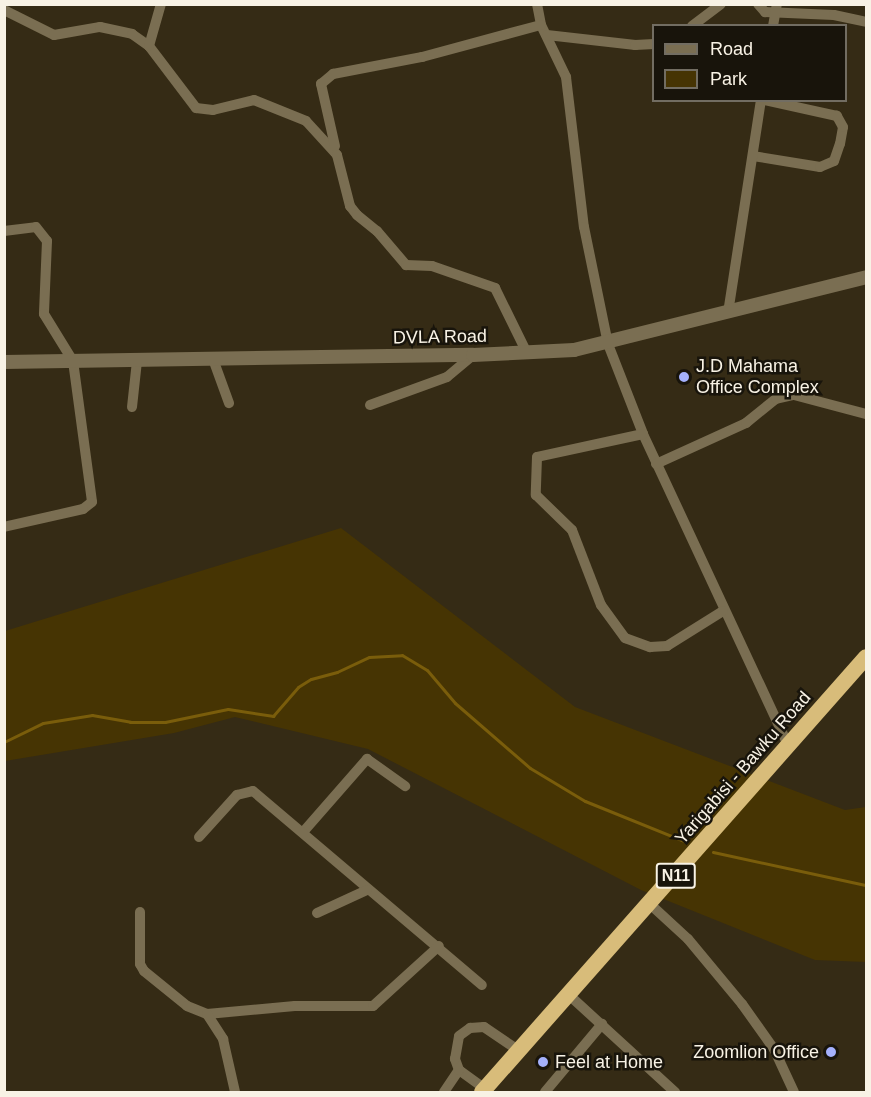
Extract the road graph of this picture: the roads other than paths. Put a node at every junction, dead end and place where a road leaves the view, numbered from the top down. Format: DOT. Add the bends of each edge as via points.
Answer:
graph roads {
  1 [pos="161,4"];
  2 [pos="537,4"];
  3 [pos="721,4"];
  4 [pos="758,4"];
  5 [pos="776,8"];
  6 [pos="4,10"];
  7 [pos="867,22"];
  8 [pos="695,24"];
  9 [pos="773,24"];
  10 [pos="541,25"];
  11 [pos="548,35"];
  12 [pos="652,44"];
  13 [pos="149,45"];
  14 [pos="763,102"];
  15 [pos="772,102"];
  16 [pos="337,154"];
  17 [pos="753,156"];
  18 [pos="4,231"];
  19 [pos="867,278"];
  20 [pos="728,313"];
  21 [pos="608,344"];
  22 [pos="527,353"];
  23 [pos="473,355"];
  24 [pos="213,359"];
  25 [pos="73,361"];
  26 [pos="136,361"];
  27 [pos="4,362"];
  28 [pos="229,403"];
  29 [pos="370,405"];
  30 [pos="132,407"];
  31 [pos="867,414"];
  32 [pos="643,434"];
  33 [pos="656,464"];
  34 [pos="4,527"];
  35 [pos="723,611"];
  36 [pos="867,657"];
  37 [pos="789,745"];
  38 [pos="405,786"];
  39 [pos="304,831"];
  40 [pos="199,837"];
  41 [pos="367,890"];
  42 [pos="651,905"];
  43 [pos="140,912"];
  44 [pos="316,913"];
  45 [pos="439,946"];
  46 [pos="482,985"];
  47 [pos="570,995"];
  48 [pos="207,1014"];
  49 [pos="602,1024"];
  50 [pos="518,1050"];
  51 [pos="459,1070"];
  52 [pos="484,1091"];
  53 [pos="670,1091"];
  54 [pos="236,1092"];
  55 [pos="444,1092"];
  56 [pos="545,1092"];
  57 [pos="794,1092"];
  1 -- 13 [label="street"];
  2 -- 10 [label="street"];
  3 -- 8 [label="street"];
  4 -- 5 [label="street" via="765,12"];
  5 -- 7 [label="street"];
  5 -- 9 [label="street"];
  6 -- 13 [label="street" via="54,35 100,27 132,34"];
  10 -- 11 [label="street"];
  10 -- 16 [label="street" via="422,57 341,71 325,79 322,89"];
  11 -- 12 [label="street"];
  11 -- 21 [label="street" via="566,77 584,227"];
  13 -- 16 [label="street" via="196,108 213,110 254,100 306,121"];
  14 -- 17 [label="street"];
  15 -- 17 [label="street" via="837,116 843,127 834,161 820,167"];
  16 -- 22 [label="street" via="350,206 357,215 377,231 406,265 432,266 495,288"];
  17 -- 20 [label="street"];
  18 -- 25 [label="street" via="36,227 47,241 44,314"];
  19 -- 20 [label="street, DVLA Road"];
  20 -- 21 [label="street, DVLA Road"];
  21 -- 22 [label="street, DVLA Road"];
  21 -- 32 [label="street"];
  22 -- 23 [label="street, DVLA Road"];
  23 -- 24 [label="street, DVLA Road"];
  23 -- 29 [label="street" via="447,377"];
  24 -- 26 [label="street, DVLA Road"];
  24 -- 28 [label="street"];
  25 -- 26 [label="street, DVLA Road"];
  25 -- 27 [label="street, DVLA Road"];
  25 -- 34 [label="street" via="92,502 83,509"];
  26 -- 30 [label="street"];
  31 -- 33 [label="street" via="794,395 776,399 746,423"];
  32 -- 33 [label="street"];
  32 -- 35 [label="street" via="537,458 536,495 572,530 601,605 625,638 650,646 667,646"];
  33 -- 35 [label="street"];
  35 -- 37 [label="street"];
  36 -- 37 [label="highway, Yarigabisi - Bawku Road / N11"];
  37 -- 42 [label="highway, Yarigabisi - Bawku Road / N11"];
  38 -- 39 [label="street" via="367,759"];
  39 -- 40 [label="street" via="253,791 244,791"];
  39 -- 41 [label="street"];
  41 -- 44 [label="street"];
  41 -- 45 [label="street"];
  42 -- 47 [label="highway, Yarigabisi - Bawku Road / N11"];
  42 -- 57 [label="street" via="688,939 742,1005 774,1049"];
  43 -- 48 [label="street" via="140,964 144,971 187,1006"];
  45 -- 46 [label="street"];
  45 -- 48 [label="street" via="373,1006 295,1006"];
  47 -- 49 [label="street"];
  47 -- 50 [label="highway, Yarigabisi - Bawku Road / N11"];
  48 -- 54 [label="street" via="223,1039"];
  49 -- 53 [label="street"];
  49 -- 56 [label="street"];
  50 -- 51 [label="street" via="484,1027 470,1028 459,1036 455,1047"];
  50 -- 52 [label="highway, Yarigabisi - Bawku Road / N11"];
  51 -- 52 [label="street"];
  51 -- 55 [label="street"];
}
